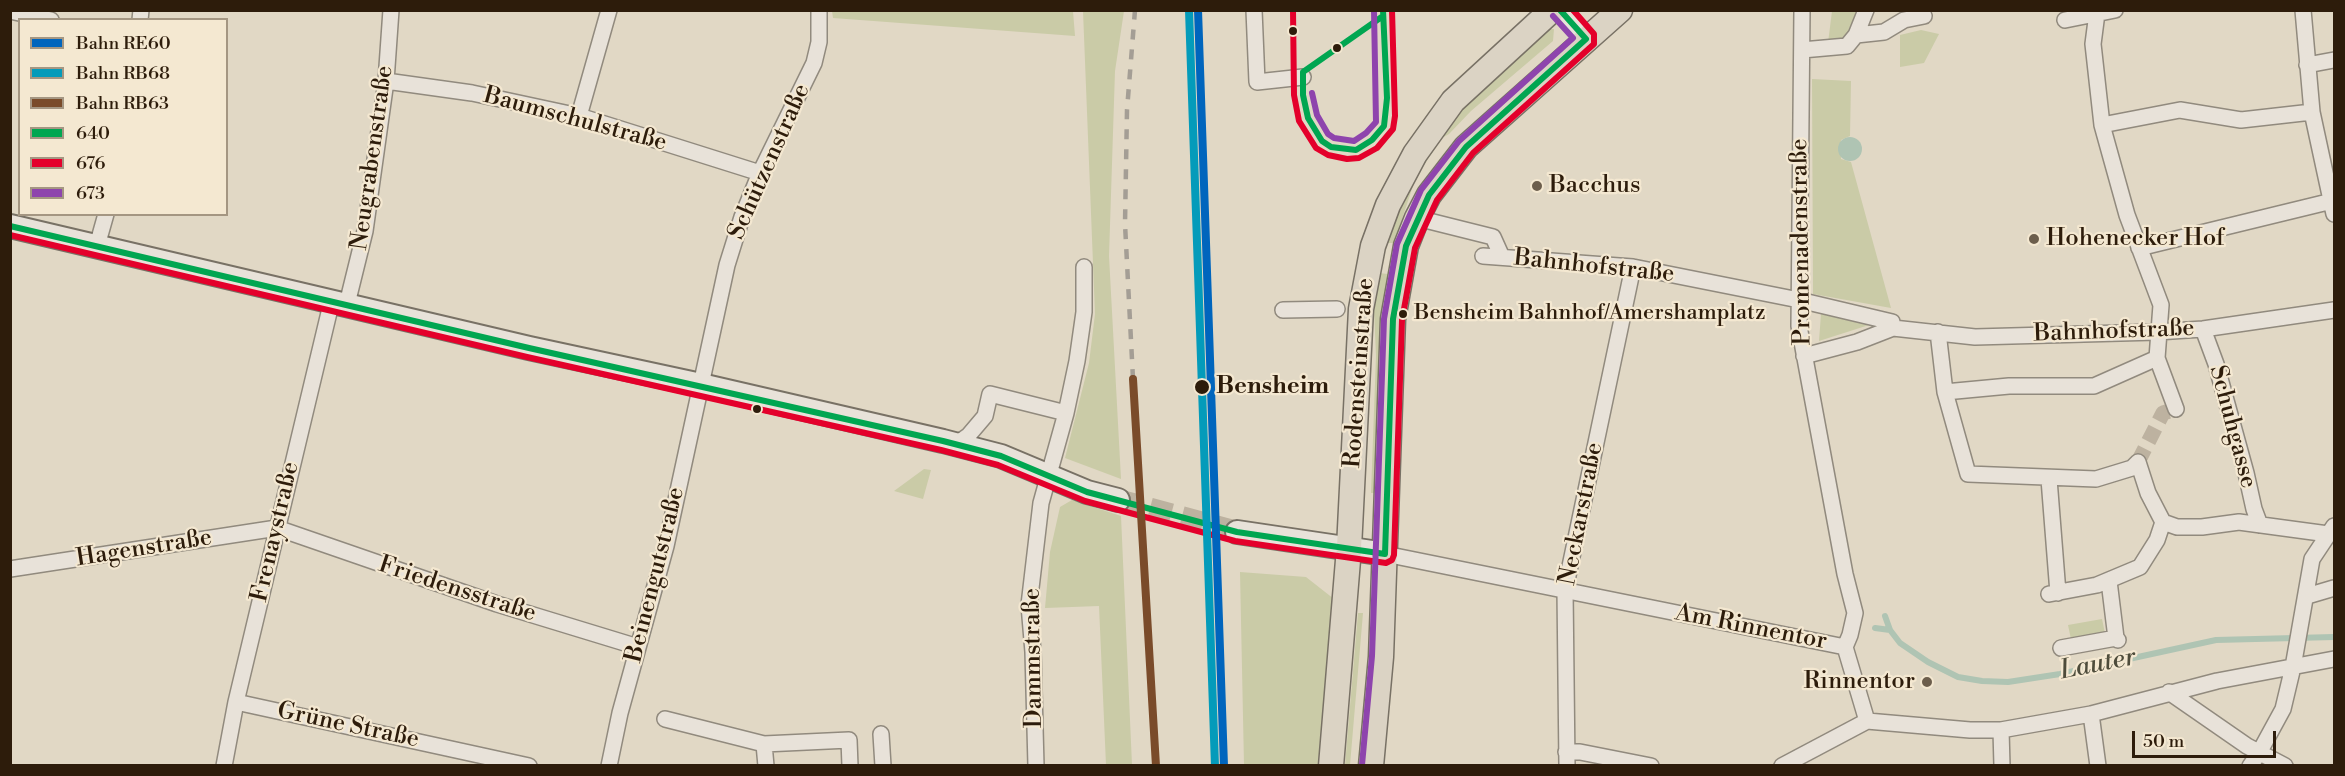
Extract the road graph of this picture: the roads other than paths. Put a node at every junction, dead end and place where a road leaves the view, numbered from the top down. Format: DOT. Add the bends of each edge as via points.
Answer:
graph roads {
  1 [pos="391,10"];
  2 [pos="609,10"];
  3 [pos="819,10"];
  4 [pos="1254,10"];
  5 [pos="1552,10"];
  6 [pos="1560,10"];
  7 [pos="1620,10"];
  8 [pos="1802,10"];
  9 [pos="1866,10"];
  10 [pos="2115,10"];
  11 [pos="2303,10"];
  12 [pos="10,11"];
  13 [pos="2097,14"];
  14 [pos="1924,16"];
  15 [pos="42,18"];
  16 [pos="2065,20"];
  17 [pos="1856,35"];
  18 [pos="1586,39"];
  19 [pos="1802,50"];
  20 [pos="2334,60"];
  21 [pos="2307,65"];
  22 [pos="1303,77"];
  23 [pos="386,81"];
  24 [pos="2312,112"];
  25 [pos="579,116"];
  26 [pos="2102,125"];
  27 [pos="760,172"];
  28 [pos="2333,208"];
  29 [pos="106,216"];
  30 [pos="1417,218"];
  31 [pos="10,226"];
  32 [pos="98,246"];
  33 [pos="2139,248"];
  34 [pos="1483,256"];
  35 [pos="1502,257"];
  36 [pos="1084,267"];
  37 [pos="1633,267"];
  38 [pos="1799,300"];
  39 [pos="340,302"];
  40 [pos="1337,309"];
  41 [pos="1283,310"];
  42 [pos="2334,310"];
  43 [pos="1893,328"];
  44 [pos="2203,329"];
  45 [pos="1938,332"];
  46 [pos="2157,332"];
  47 [pos="1804,356"];
  48 [pos="2157,358"];
  49 [pos="700,385"];
  50 [pos="1945,392"];
  51 [pos="2176,409"];
  52 [pos="1066,413"];
  53 [pos="955,445"];
  54 [pos="1048,474"];
  55 [pos="2049,479"];
  56 [pos="1118,500"];
  57 [pos="2163,522"];
  58 [pos="2260,525"];
  59 [pos="277,528"];
  60 [pos="2331,530"];
  61 [pos="1237,532"];
  62 [pos="1349,548"];
  63 [pos="1385,554"];
  64 [pos="10,569"];
  65 [pos="2112,580"];
  66 [pos="2334,588"];
  67 [pos="1566,590"];
  68 [pos="2307,596"];
  69 [pos="638,647"];
  70 [pos="1845,647"];
  71 [pos="2061,648"];
  72 [pos="2295,659"];
  73 [pos="2334,659"];
  74 [pos="2169,692"];
  75 [pos="236,702"];
  76 [pos="2091,714"];
  77 [pos="665,719"];
  78 [pos="1867,721"];
  79 [pos="2001,730"];
  80 [pos="881,734"];
  81 [pos="764,744"];
  82 [pos="2259,753"];
  83 [pos="1567,759"];
  84 [pos="224,765"];
  85 [pos="529,765"];
  86 [pos="609,765"];
  87 [pos="766,765"];
  88 [pos="850,765"];
  89 [pos="883,765"];
  90 [pos="1036,765"];
  91 [pos="1331,765"];
  92 [pos="1371,765"];
  93 [pos="1651,765"];
  94 [pos="1782,765"];
  95 [pos="2002,765"];
  96 [pos="2098,765"];
  97 [pos="2250,765"];
  98 [pos="2285,765"];
  1 -- 23 [label="street, Neugrabenstraße"];
  2 -- 25 [label="street"];
  3 -- 27 [label="street, Schützenstraße" via="819,42 814,63"];
  4 -- 22 [label="street" via="1257,82"];
  5 -- 62 [label="main road, Rodensteinstraße" via="1453,101 1415,154 1388,205 1367,270 1359,331"];
  6 -- 18 [label="street"];
  7 -- 18 [label="main road, Rodensteinstraße"];
  8 -- 19 [label="street, Promenadenstraße"];
  9 -- 17 [label="street"];
  10 -- 13 [label="street"];
  11 -- 21 [label="street"];
  12 -- 15 [label="street"];
  13 -- 16 [label="street"];
  13 -- 26 [label="street" via="2093,44"];
  14 -- 17 [label="street" via="1904,20 1884,32"];
  17 -- 19 [label="street" via="1847,46"];
  18 -- 30 [label="main road, Rodensteinstraße" via="1466,147 1444,173"];
  19 -- 38 [label="street, Promenadenstraße"];
  20 -- 21 [label="street"];
  21 -- 24 [label="street"];
  23 -- 25 [label="street, Baumschulstraße" via="472,93"];
  23 -- 39 [label="street, Neugrabenstraße" via="365,231"];
  24 -- 26 [label="street" via="2241,120 2180,110"];
  24 -- 28 [label="street"];
  25 -- 27 [label="street, Baumschulstraße"];
  26 -- 33 [label="street"];
  27 -- 49 [label="street, Schützenstraße" via="727,265"];
  28 -- 33 [label="street"];
  29 -- 32 [label="street"];
  30 -- 35 [label="street, Bahnhofstraße" via="1493,237"];
  30 -- 63 [label="main road, Rodensteinstraße" via="1404,257 1393,319"];
  31 -- 32 [label="main road"];
  32 -- 39 [label="main road"];
  33 -- 46 [label="street" via="2160,304"];
  34 -- 35 [label="street, Bahnhofstraße"];
  35 -- 37 [label="street, Bahnhofstraße"];
  36 -- 52 [label="street, Dammstraße" via="1084,312"];
  37 -- 38 [label="street, Bahnhofstraße"];
  37 -- 67 [label="street, Neckarstraße"];
  38 -- 43 [label="street, Bahnhofstraße" via="1892,322"];
  38 -- 47 [label="street, Promenadenstraße"];
  39 -- 49 [label="main road"];
  39 -- 59 [label="street, Frenaystraße"];
  40 -- 41 [label="street"];
  42 -- 44 [label="street, Bahnhofstraße"];
  43 -- 45 [label="street, Bahnhofstraße"];
  43 -- 47 [label="street, Bahnhofstraße"];
  44 -- 46 [label="street, Bahnhofstraße"];
  44 -- 58 [label="street, Schuhgasse"];
  45 -- 46 [label="street, Bahnhofstraße" via="1975,337"];
  45 -- 50 [label="street"];
  46 -- 48 [label="street"];
  47 -- 70 [label="street, Promenadenstraße" via="1855,613"];
  48 -- 50 [label="street" via="2094,386 2009,386"];
  48 -- 51 [label="street"];
  49 -- 53 [label="main road"];
  49 -- 69 [label="street, Beinengutstraße" via="666,546"];
  50 -- 55 [label="street" via="1968,474"];
  52 -- 53 [label="street" via="990,394 985,416"];
  52 -- 54 [label="street, Dammstraße"];
  53 -- 54 [label="main road" via="1001,456"];
  54 -- 56 [label="main road" via="1087,492"];
  54 -- 90 [label="street, Dammstraße" via="1029,605"];
  55 -- 57 [label="street" via="2096,479 2132,468 2138,462"];
  55 -- 65 [label="street" via="2053,593"];
  57 -- 58 [label="street" via="2177,527 2239,522"];
  57 -- 65 [label="street" via="2140,567"];
  58 -- 60 [label="street"];
  59 -- 64 [label="street, Hagenstraße"];
  59 -- 69 [label="street, Friedensstraße" via="497,604"];
  59 -- 75 [label="street, Frenaystraße"];
  60 -- 68 [label="street" via="2312,559"];
  61 -- 62 [label="main road"];
  62 -- 63 [label="main road"];
  62 -- 91 [label="main road, Rodensteinstraße"];
  63 -- 67 [label="street, Am Rinnentor"];
  63 -- 92 [label="main road, Rodensteinstraße"];
  65 -- 71 [label="street" via="2117,639"];
  66 -- 68 [label="street"];
  67 -- 70 [label="street, Am Rinnentor"];
  67 -- 83 [label="street, Neckarstraße"];
  68 -- 72 [label="street"];
  69 -- 86 [label="street, Beinengutstraße"];
  70 -- 78 [label="street, Am Rinnentor"];
  72 -- 73 [label="street"];
  72 -- 74 [label="street"];
  72 -- 82 [label="street" via="2283,709"];
  74 -- 76 [label="street"];
  74 -- 82 [label="street"];
  75 -- 84 [label="street, Frenaystraße"];
  75 -- 85 [label="street, Grüne Straße"];
  76 -- 79 [label="street"];
  76 -- 96 [label="street"];
  77 -- 81 [label="street"];
  78 -- 79 [label="street"];
  78 -- 94 [label="street"];
  79 -- 95 [label="street"];
  80 -- 89 [label="street"];
  81 -- 87 [label="street"];
  81 -- 88 [label="street" via="849,740"];
  82 -- 97 [label="street"];
  82 -- 98 [label="street"];
  83 -- 93 [label="street" via="1580,752"];
}
